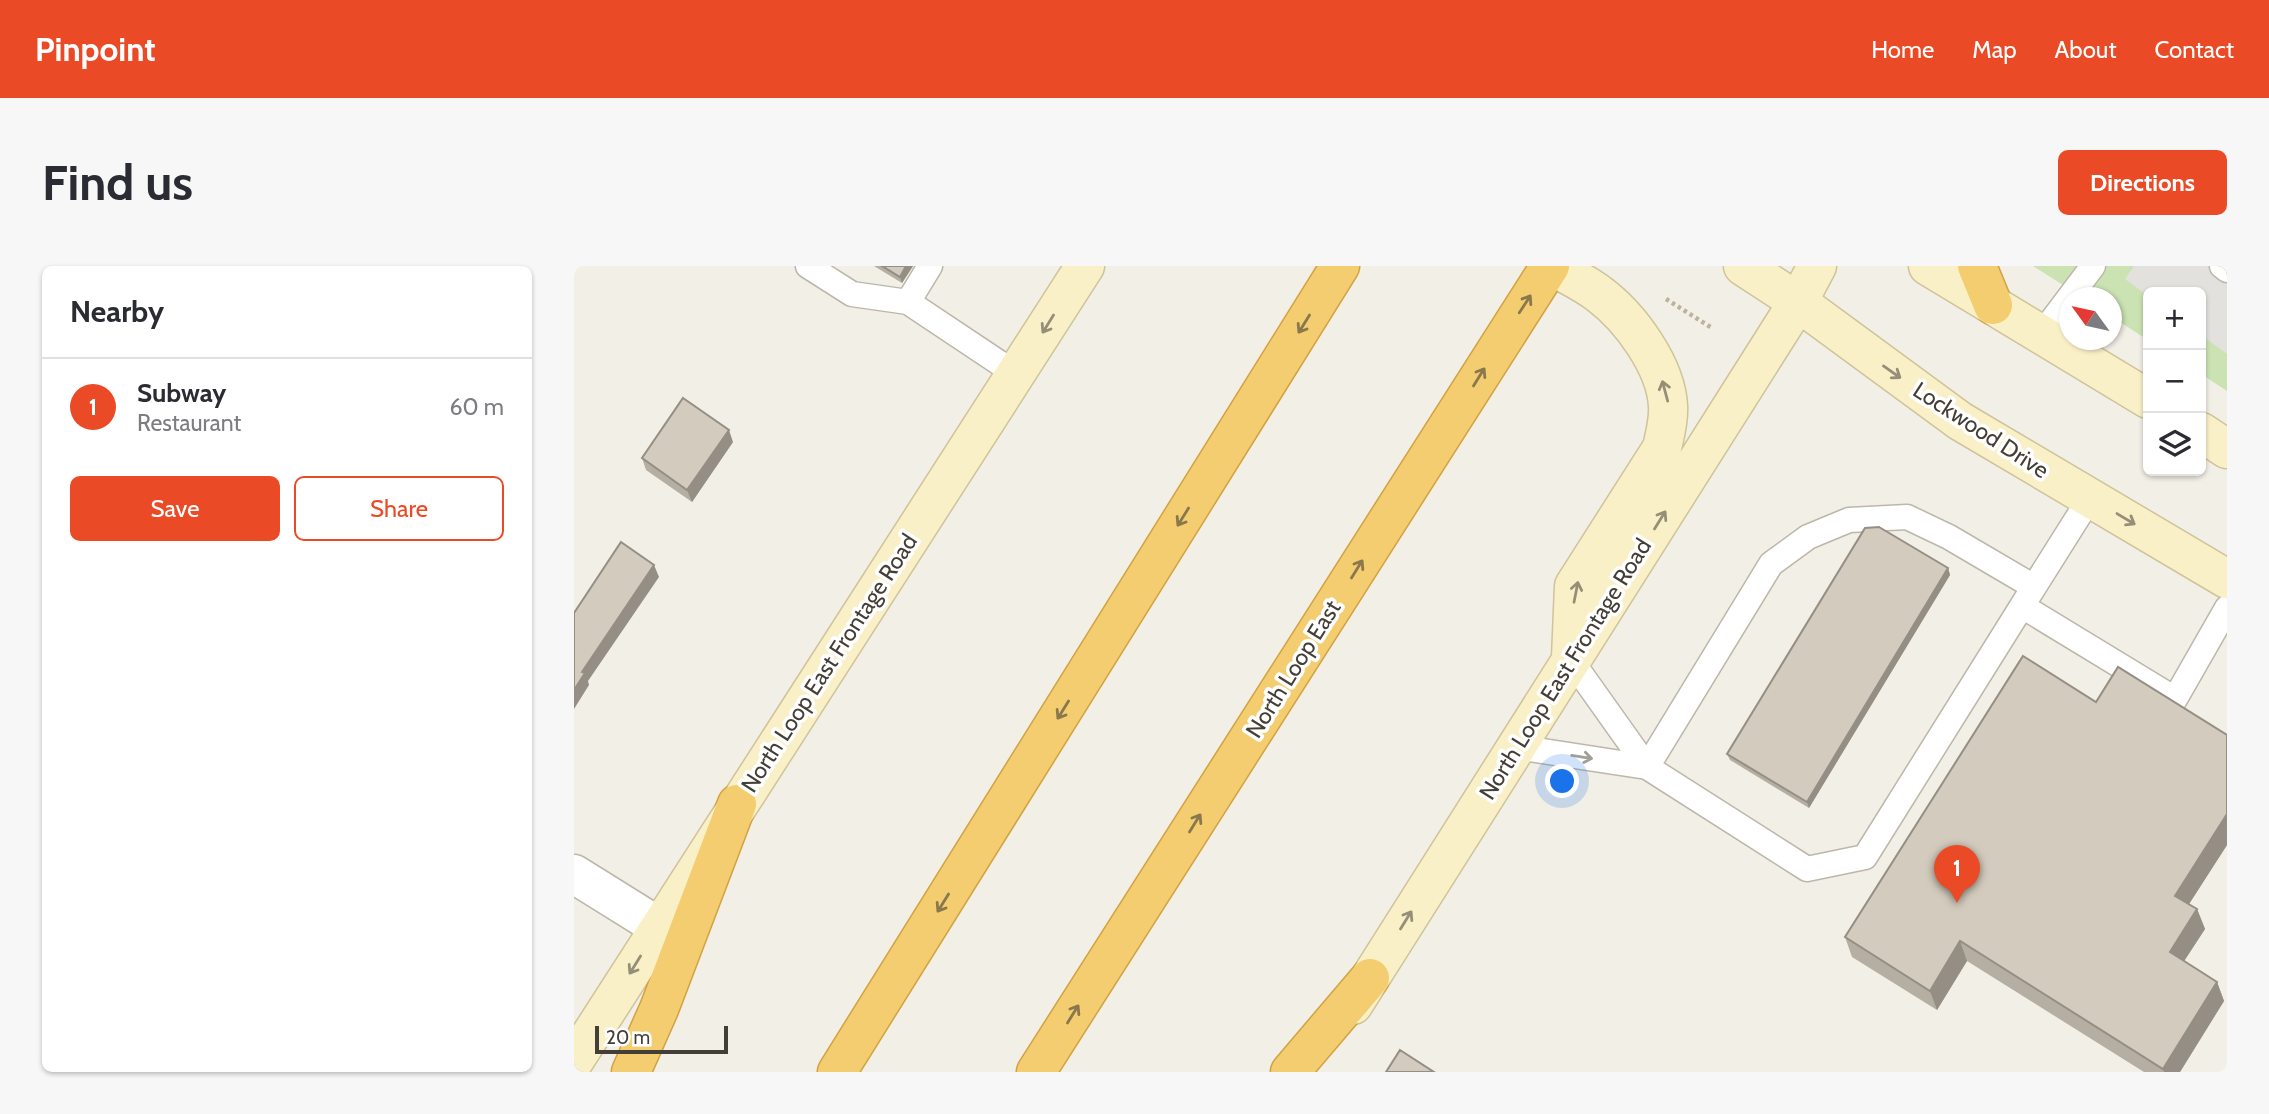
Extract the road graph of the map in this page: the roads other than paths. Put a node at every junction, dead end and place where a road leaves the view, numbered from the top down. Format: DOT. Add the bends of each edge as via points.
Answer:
graph roads {
  1 [pos="930,266"];
  2 [pos="1085,266"];
  3 [pos="1340,266"];
  4 [pos="1551,266"];
  5 [pos="1744,266"];
  6 [pos="1817,266"];
  7 [pos="1928,266"];
  8 [pos="1977,266"];
  9 [pos="2093,266"];
  10 [pos="2222,266"];
  11 [pos="816,268"];
  12 [pos="2227,270"];
  13 [pos="908,302"];
  14 [pos="1798,302"];
  15 [pos="1993,305"];
  16 [pos="2041,335"];
  17 [pos="1016,374"];
  18 [pos="2143,396"];
  19 [pos="2206,435"];
  20 [pos="2227,449"];
  21 [pos="2091,498"];
  22 [pos="2227,579"];
  23 [pos="2028,597"];
  24 [pos="2227,608"];
  25 [pos="1571,660"];
  26 [pos="1516,747"];
  27 [pos="1647,767"];
  28 [pos="737,804"];
  29 [pos="574,874"];
  30 [pos="659,927"];
  31 [pos="1370,978"];
  32 [pos="574,1061"];
  33 [pos="631,1072"];
  34 [pos="837,1072"];
  35 [pos="1037,1072"];
  36 [pos="1290,1072"];
  37 [pos="1311,1072"];
  1 -- 13 [label="lane"];
  2 -- 17 [label="main road, North Loop East Frontage Road, one-way"];
  3 -- 34 [label="highway, one-way"];
  25 -- 4 [label="main road, one-way" via="1574,586 1661,448 1668,427 1668,405 1664,384 1631,326 1599,294"];
  35 -- 4 [label="highway, North Loop East, one-way"];
  5 -- 14 [label="main road, Lockwood Drive"];
  6 -- 14 [label="main road, North Loop East Frontage Road"];
  7 -- 15 [label="main road"];
  8 -- 15 [label="highway"];
  9 -- 16 [label="lane"];
  10 -- 12 [label="lane"];
  11 -- 13 [label="lane" via="852,294"];
  13 -- 17 [label="lane"];
  14 -- 21 [label="main road, Lockwood Drive, one-way" via="1960,421"];
  25 -- 14 [label="main road, North Loop East Frontage Road, one-way"];
  15 -- 16 [label="main road"];
  16 -- 18 [label="main road"];
  17 -- 28 [label="main road, North Loop East Frontage Road"];
  19 -- 20 [label="main road"];
  21 -- 22 [label="main road, Lockwood Drive, one-way"];
  21 -- 23 [label="lane"];
  23 -- 24 [label="lane" via="2175,699"];
  23 -- 27 [label="lane" via="1949,537 1907,517 1849,520 1808,537 1772,564"];
  23 -- 27 [label="lane" via="1865,857 1807,869"];
  25 -- 26 [label="main road, North Loop East Frontage Road"];
  25 -- 27 [label="lane"];
  26 -- 27 [label="lane, one-way"];
  31 -- 26 [label="main road, North Loop East Frontage Road, one-way"];
  28 -- 30 [label="main road, North Loop East Frontage Road"];
  28 -- 33 [label="highway"];
  29 -- 30 [label="street"];
  30 -- 32 [label="main road, North Loop East Frontage Road, one-way"];
  31 -- 36 [label="highway"];
  31 -- 37 [label="main road, North Loop East Frontage Road"];
}
